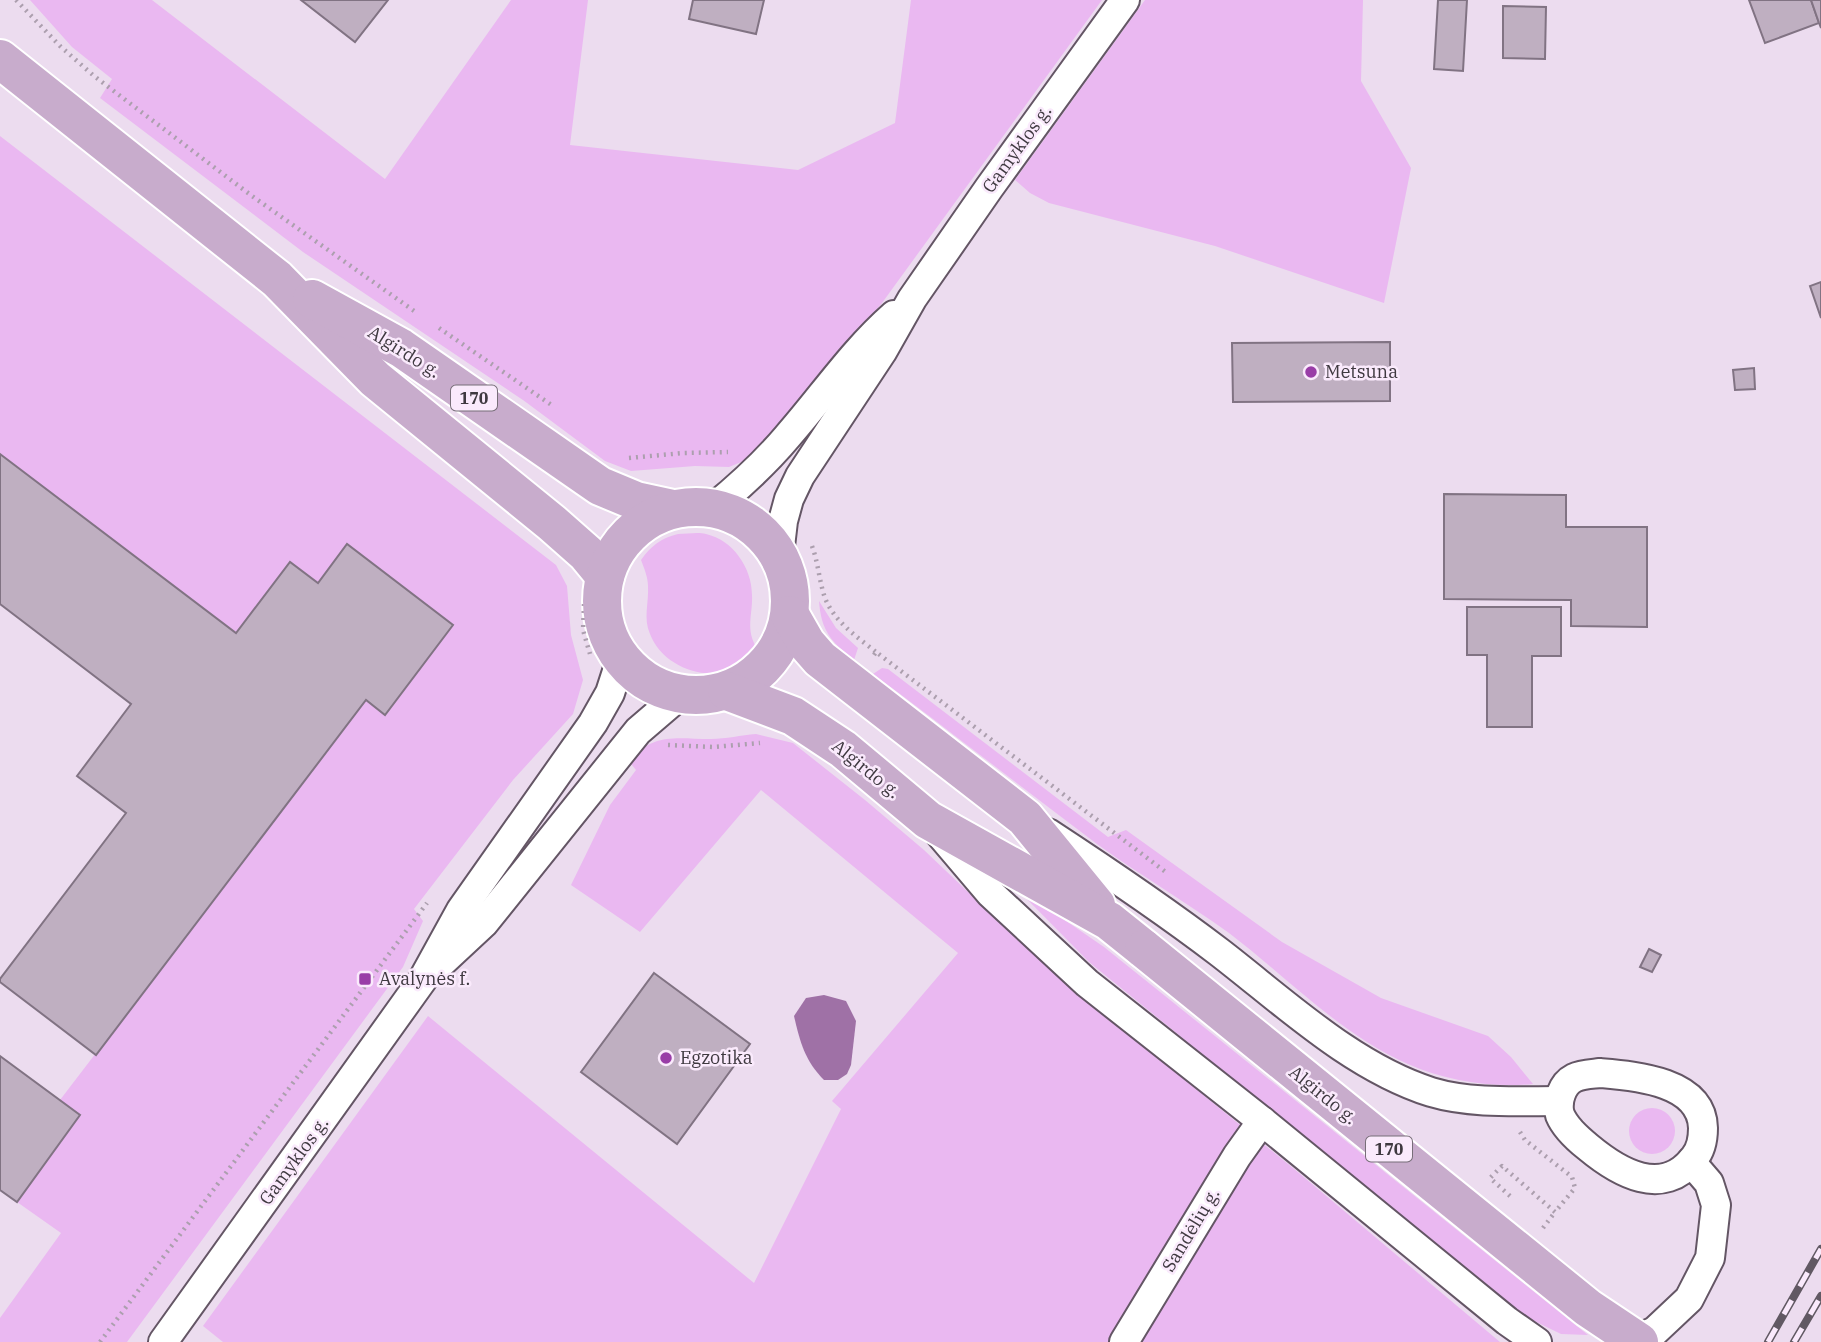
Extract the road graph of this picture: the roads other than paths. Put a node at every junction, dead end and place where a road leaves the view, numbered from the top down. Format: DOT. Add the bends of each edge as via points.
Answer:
graph roads {
  1 [pos="1121,2"];
  2 [pos="0,59"];
  3 [pos="277,279"];
  4 [pos="912,299"];
  5 [pos="713,508"];
  6 [pos="673,509"];
  7 [pos="794,548"];
  8 [pos="594,589"];
  9 [pos="790,615"];
  10 [pos="606,660"];
  11 [pos="727,691"];
  12 [pos="680,695"];
  13 [pos="1025,818"];
  14 [pos="928,820"];
  15 [pos="1109,921"];
  16 [pos="423,979"];
  17 [pos="1559,1101"];
  18 [pos="1262,1121"];
  19 [pos="1691,1162"];
  20 [pos="163,1342"];
  21 [pos="1124,1342"];
  22 [pos="1537,1342"];
  23 [pos="1632,1342"];
  24 [pos="1639,1342"];
  1 -- 4 [label="street, Gamyklos g."];
  2 -- 3 [label="main road, Algirdo g. / 170"];
  3 -- 6 [label="main road, Algirdo g. / 170" via="401,348 600,486 636,502"];
  3 -- 8 [label="main road, Algirdo g. / 170" via="375,380 586,553"];
  4 -- 5 [label="street, Gamyklos g." via="868,338 743,484"];
  4 -- 7 [label="street, Gamyklos g." via="789,499 783,521"];
  5 -- 6 [label="main road, Algirdo g."];
  5 -- 7 [label="main road, Algirdo g."];
  6 -- 8 [label="main road, Algirdo g." via="630,533"];
  7 -- 9 [label="main road, Algirdo g." via="787,574"];
  8 -- 10 [label="main road, Algirdo g." via="607,633"];
  9 -- 11 [label="main road, Algirdo g." via="783,640 769,662"];
  9 -- 13 [label="main road, Algirdo g. / 170" via="820,659"];
  10 -- 12 [label="main road, Algirdo g."];
  10 -- 16 [label="street, Gamyklos g." via="610,694 461,910"];
  11 -- 12 [label="main road, Algirdo g."];
  11 -- 14 [label="main road, Algirdo g. / 170" via="793,716 843,749"];
  12 -- 16 [label="street, Gamyklos g." via="638,731 484,923"];
  13 -- 15 [label="main road, Algirdo g. / 170"];
  13 -- 17 [label="street" via="1192,932 1360,1060 1435,1093"];
  14 -- 15 [label="main road, Algirdo g. / 170"];
  14 -- 18 [label="street" via="990,893 1087,983"];
  15 -- 24 [label="main road, Algirdo g. / 170, bridge" via="1566,1291"];
  16 -- 20 [label="street, Gamyklos g."];
  17 -- 19 [label="street" via="1560,1115 1578,1139 1621,1171 1658,1179"];
  17 -- 19 [label="street" via="1572,1079 1600,1073 1642,1077 1676,1089 1693,1101 1703,1125 1699,1153"];
  18 -- 21 [label="street, Sandėlių g."];
  18 -- 22 [label="street"];
  19 -- 23 [label="street" via="1709,1183 1716,1205 1710,1258 1689,1299 1655,1331"];
}
